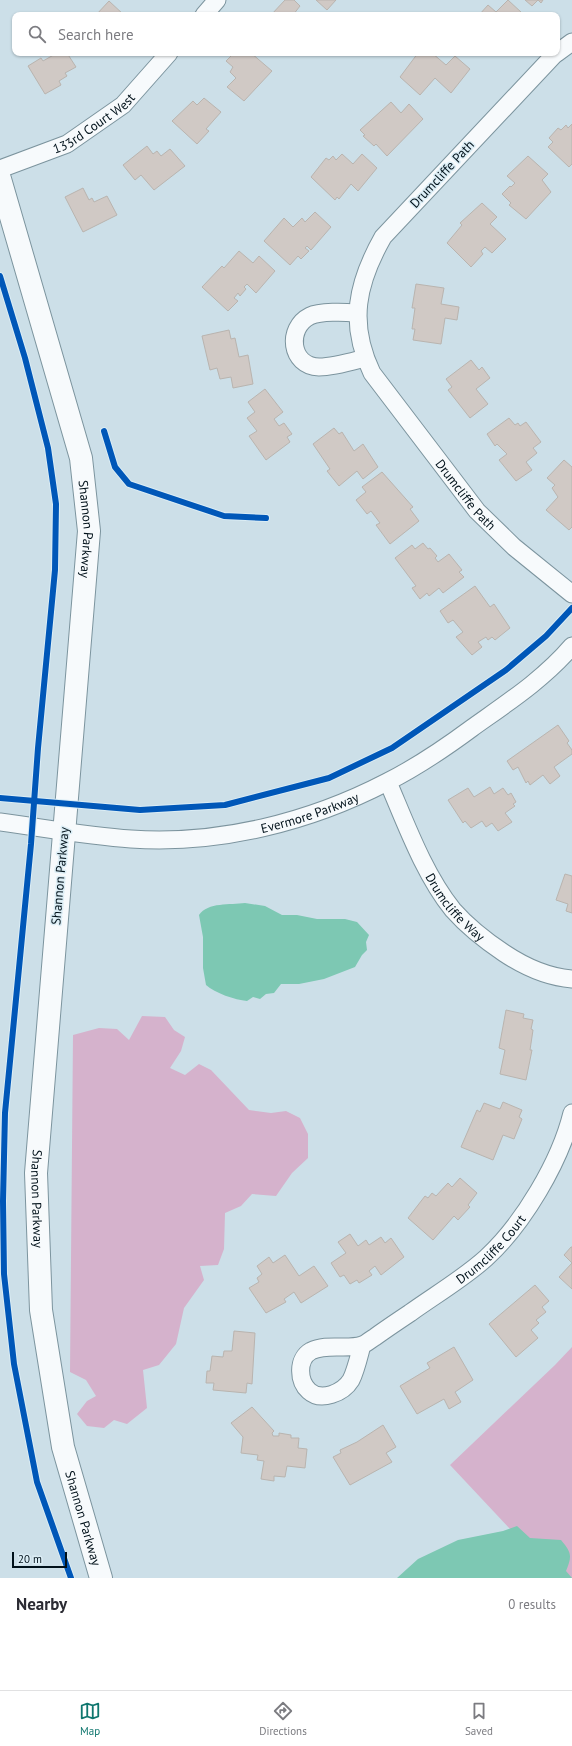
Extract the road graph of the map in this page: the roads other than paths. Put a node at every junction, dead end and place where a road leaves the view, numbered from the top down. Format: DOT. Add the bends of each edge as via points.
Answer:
graph roads {
  1 [pos="217,0"];
  2 [pos="207,12"];
  3 [pos="572,42"];
  4 [pos="560,51"];
  5 [pos="166,56"];
  6 [pos="554,56"];
  7 [pos="0,169"];
  8 [pos="0,179"];
  9 [pos="356,312"];
  10 [pos="364,358"];
  11 [pos="572,594"];
  12 [pos="572,646"];
  13 [pos="388,782"];
  14 [pos="0,822"];
  15 [pos="64,830"];
  16 [pos="572,979"];
  17 [pos="572,1113"];
  18 [pos="362,1345"];
  19 [pos="101,1578"];
  1 -- 2 [label="street"];
  3 -- 4 [label="street, Drumcliffe Path"];
  5 -- 7 [label="street, 133rd Court West" via="123,105 67,144"];
  6 -- 9 [label="street, Drumcliffe Path" via="383,237 364,274"];
  8 -- 15 [label="street, Shannon Parkway" via="81,458 89,531"];
  9 -- 10 [label="street, Drumcliffe Path"];
  9 -- 10 [label="street" via="312,315 303,321 294,335 295,349 303,361 318,367"];
  10 -- 11 [label="street, Drumcliffe Path" via="372,373 478,511 514,547"];
  12 -- 13 [label="street, Evermore Parkway" via="529,686 448,745"];
  13 -- 15 [label="street, Evermore Parkway" via="348,801 298,819 203,837 133,839"];
  13 -- 16 [label="street, Drumcliffe Way" via="437,885 470,928 515,960 536,971 558,978"];
  14 -- 15 [label="street, Evermore Parkway"];
  15 -- 19 [label="street, Shannon Parkway" via="36,1173 41,1310 63,1447"];
  17 -- 18 [label="street, Drumcliffe Court" via="560,1146 536,1196 510,1232 486,1258"];
}
